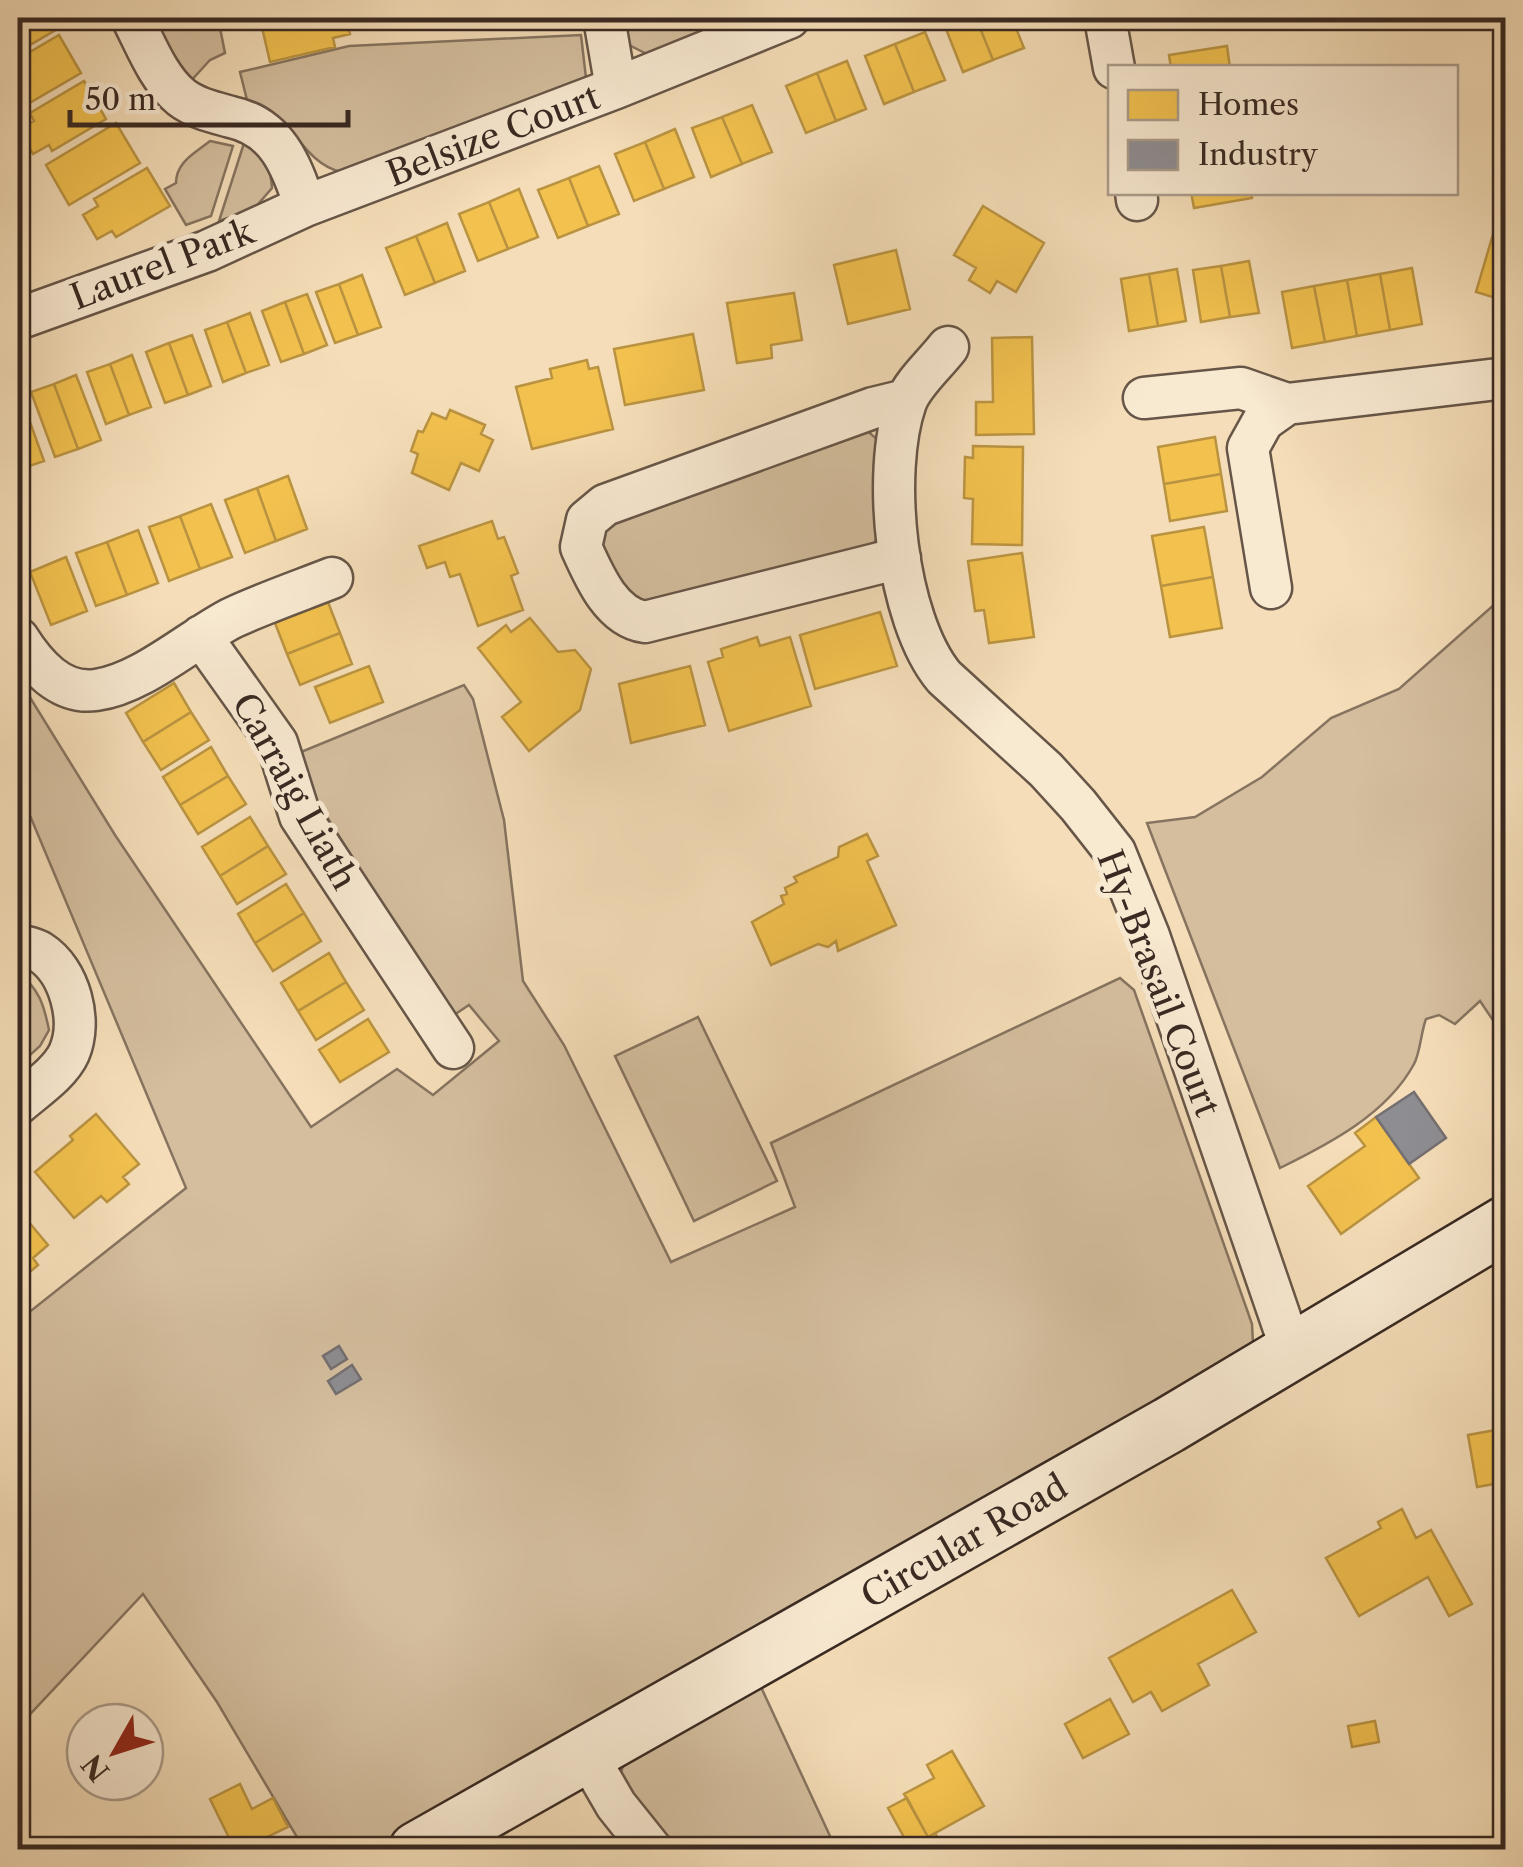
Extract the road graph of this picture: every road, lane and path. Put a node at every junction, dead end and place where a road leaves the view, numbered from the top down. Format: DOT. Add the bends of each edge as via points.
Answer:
graph roads {
  1 [pos="132,18"];
  2 [pos="604,18"];
  3 [pos="789,18"];
  4 [pos="1105,18"];
  5 [pos="1113,65"];
  6 [pos="616,88"];
  7 [pos="370,182"];
  8 [pos="304,206"];
  9 [pos="18,319"];
  10 [pos="948,348"];
  11 [pos="1506,378"];
  12 [pos="1144,398"];
  13 [pos="906,400"];
  14 [pos="1287,404"];
  15 [pos="900,558"];
  16 [pos="332,578"];
  17 [pos="1271,588"];
  18 [pos="202,636"];
  19 [pos="18,638"];
  20 [pos="18,945"];
  21 [pos="452,1048"];
  22 [pos="18,1104"];
  23 [pos="1506,1224"];
  24 [pos="1292,1352"];
  25 [pos="587,1755"];
  26 [pos="417,1850"];
  27 [pos="652,1850"];
  1 -- 8 [label="street" via="177,94 259,126 276,142"];
  2 -- 6 [label="street, Belsize Court"];
  3 -- 6 [label="street, Belsize Court"];
  4 -- 5 [label="street"];
  6 -- 7 [label="street, Belsize Court"];
  7 -- 8 [label="street, Laurel Park"];
  8 -- 9 [label="street, Laurel Park" via="207,250"];
  10 -- 13 [label="street"];
  11 -- 14 [label="street"];
  12 -- 14 [label="street" via="1241,388"];
  13 -- 15 [label="street, Hy-Brasail Court" via="897,467"];
  13 -- 15 [label="street" via="604,505 586,520 581,539 613,605 645,622"];
  14 -- 17 [label="street" via="1262,420 1248,448"];
  15 -- 24 [label="street, Hy-Brasail Court" via="914,624 932,663 1046,770 1123,868"];
  16 -- 18 [label="street"];
  18 -- 19 [label="street" via="96,690 60,684"];
  18 -- 21 [label="street, Carraig Liath" via="276,743 300,816"];
  20 -- 22 [label="street" via="38,950 58,968 71,998 74,1031 68,1056"];
  23 -- 24 [label="street, Circular Road"];
  24 -- 25 [label="street, Circular Road"];
  25 -- 26 [label="street, Circular Road"];
  25 -- 27 [label="street"];
}
